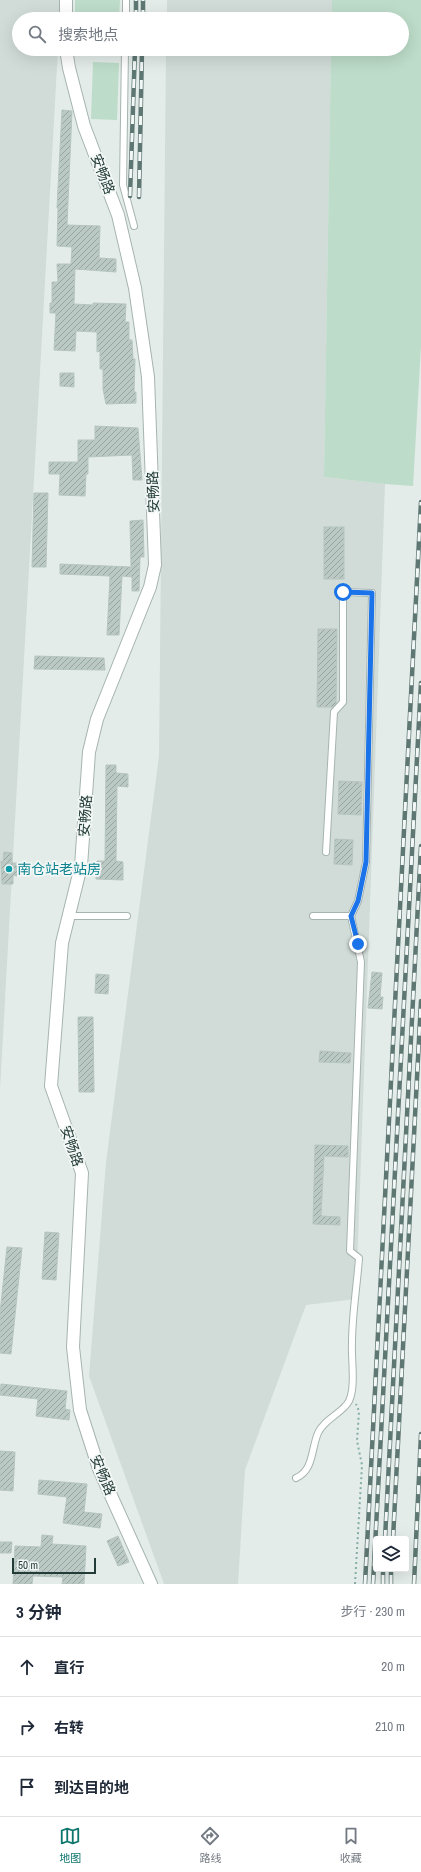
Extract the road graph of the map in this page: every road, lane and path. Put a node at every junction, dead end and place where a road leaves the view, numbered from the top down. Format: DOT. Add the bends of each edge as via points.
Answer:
graph roads {
  1 [pos="66,0"];
  2 [pos="126,0"];
  3 [pos="66,12"];
  4 [pos="126,12"];
  5 [pos="67,56"];
  6 [pos="125,56"];
  7 [pos="134,226"];
  8 [pos="326,852"];
  9 [pos="69,916"];
  10 [pos="127,916"];
  11 [pos="313,916"];
  12 [pos="351,916"];
  13 [pos="351,1394"];
  14 [pos="296,1478"];
  15 [pos="151,1584"];
  16 [pos="355,1584"];
  1 -- 3 [label="street"];
  2 -- 4 [label="lane"];
  5 -- 9 [label="street, 安畅路" via="84,126 118,215 135,288 148,377 155,565 150,587 92,737 81,866"];
  6 -- 7 [label="lane" via="123,185"];
  8 -- 12 [label="lane" via="334,712 344,702 343,592 372,593 366,862 358,901"];
  9 -- 10 [label="lane"];
  9 -- 15 [label="street, 安畅路" via="62,943 51,1086 82,1173 73,1347 76,1380 80,1410 99,1469"];
  11 -- 12 [label="lane"];
  12 -- 13 [label="lane" via="362,962 350,1251 360,1258 352,1342"];
  13 -- 14 [label="lane" via="345,1406 321,1428 310,1463 305,1473"];
  13 -- 16 [label="path" via="359,1412 356,1441 362,1465"];
}
